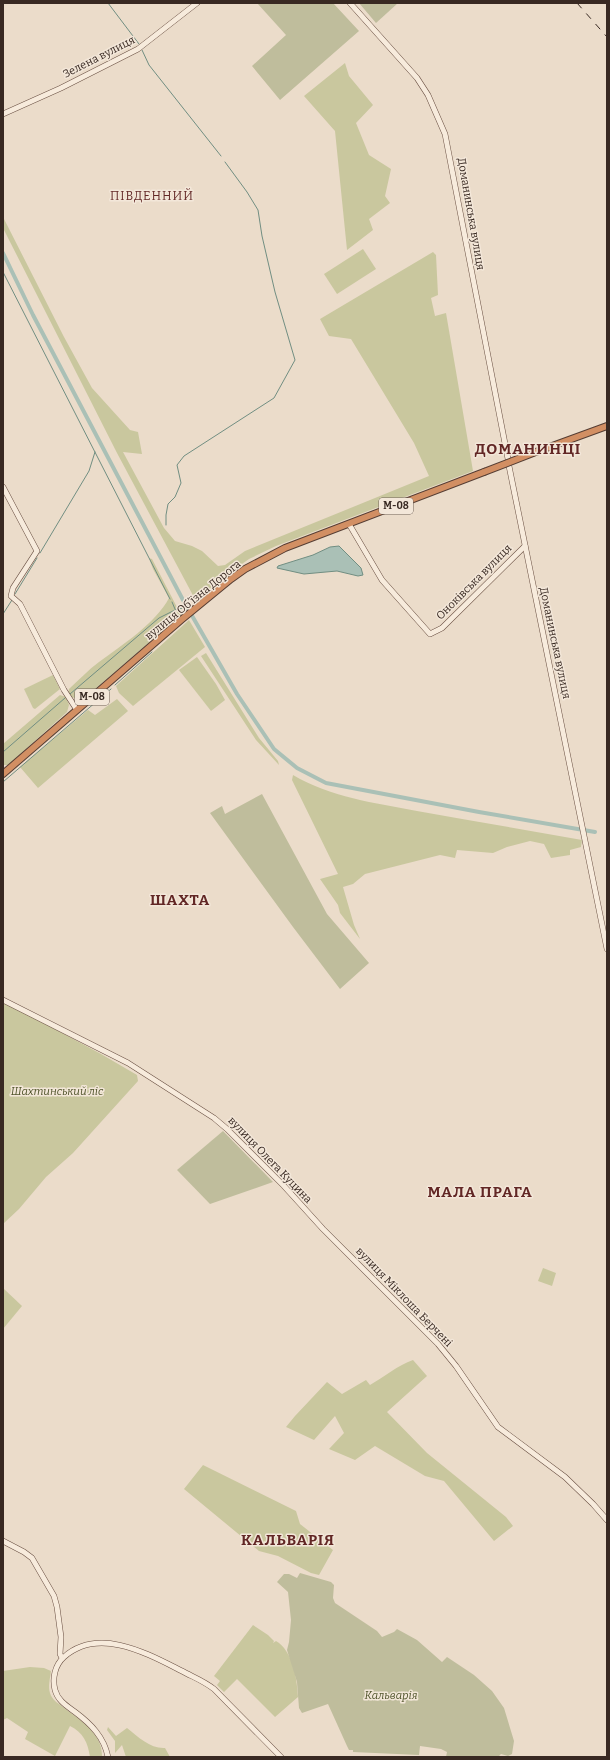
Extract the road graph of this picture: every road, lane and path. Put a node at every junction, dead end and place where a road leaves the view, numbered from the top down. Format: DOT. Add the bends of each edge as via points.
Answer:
graph roads {
  1 [pos="196,3"];
  2 [pos="350,3"];
  3 [pos="3,114"];
  4 [pos="607,426"];
  5 [pos="508,459"];
  6 [pos="509,466"];
  7 [pos="3,487"];
  8 [pos="349,524"];
  9 [pos="525,546"];
  10 [pos="77,710"];
  11 [pos="3,774"];
  12 [pos="607,949"];
  13 [pos="3,1000"];
  14 [pos="319,1224"];
  15 [pos="607,1520"];
  16 [pos="3,1541"];
  17 [pos="62,1658"];
  18 [pos="108,1757"];
  19 [pos="281,1757"];
  1 -- 3 [label="street, Зелена вулиця" via="138,49"];
  2 -- 5 [label="street, Доманинська вулиця" via="417,78 428,95 445,134"];
  4 -- 8 [label="highway, вулиця Обʼїзна Дорога / М-08, bridge"];
  6 -- 9 [label="street, Доманинська вулиця"];
  7 -- 10 [label="street" via="37,551 13,588 11,596 20,604"];
  8 -- 9 [label="street, Оноківська вулиця" via="382,580 430,634 447,624"];
  8 -- 10 [label="highway, вулиця Обʼїзна Дорога / М-08" via="284,548 231,579"];
  9 -- 12 [label="street, Доманинська вулиця"];
  10 -- 11 [label="highway, вулиця Обʼїзна Дорога / М-08"];
  13 -- 14 [label="street, вулиця Олега Куцина" via="110,1054 214,1118"];
  14 -- 15 [label="street, вулиця Міклоша Берчені" via="438,1344 498,1427 565,1477"];
  16 -- 17 [label="street" via="32,1558 54,1596"];
  17 -- 18 [label="street" via="54,1676 56,1694 101,1736"];
  17 -- 19 [label="street" via="72,1650 94,1642 148,1653 207,1684"];
}
